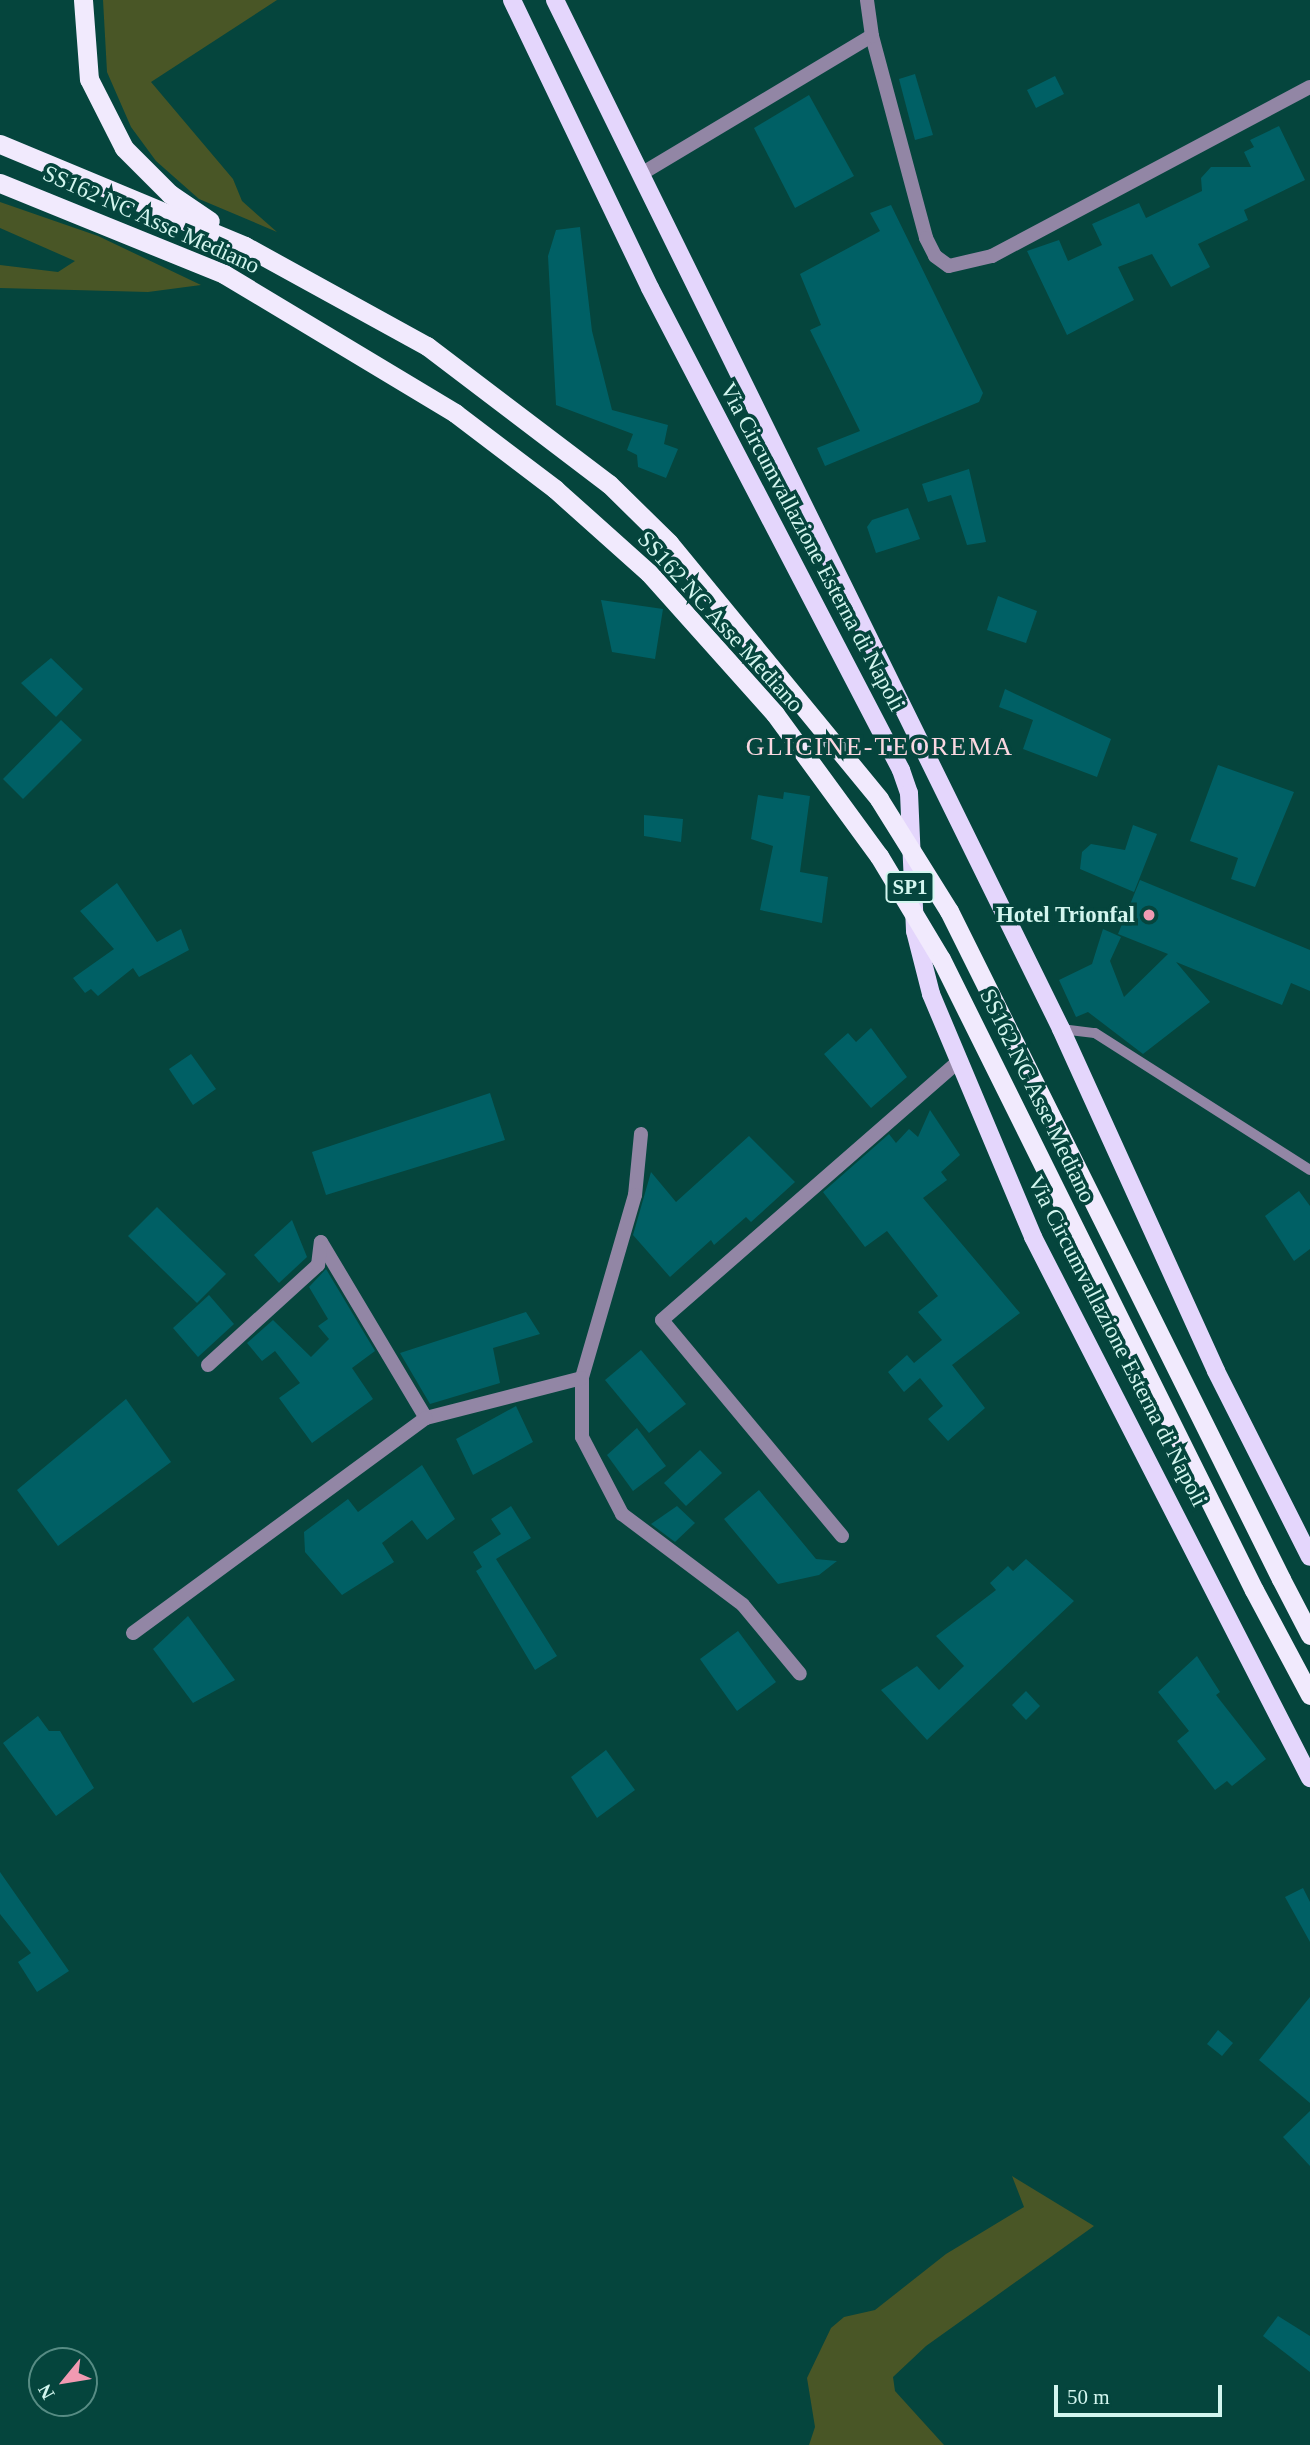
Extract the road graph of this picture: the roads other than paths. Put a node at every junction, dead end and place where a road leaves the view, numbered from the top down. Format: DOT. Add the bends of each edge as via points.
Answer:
graph roads {
  1 [pos="83,0"];
  2 [pos="512,0"];
  3 [pos="555,0"];
  4 [pos="867,0"];
  5 [pos="872,36"];
  6 [pos="1310,87"];
  7 [pos="0,144"];
  8 [pos="641,174"];
  9 [pos="0,183"];
  10 [pos="245,246"];
  11 [pos="1061,1029"];
  12 [pos="959,1061"];
  13 [pos="641,1134"];
  14 [pos="1310,1170"];
  15 [pos="208,1365"];
  16 [pos="582,1378"];
  17 [pos="426,1418"];
  18 [pos="842,1536"];
  19 [pos="1310,1557"];
  20 [pos="133,1633"];
  21 [pos="1310,1635"];
  22 [pos="800,1674"];
  23 [pos="1310,1695"];
  24 [pos="1310,1778"];
  1 -- 10 [label="highway" via="89,79 124,148 170,194"];
  2 -- 12 [label="main road, Via Circumvallazione Esterna di Napoli / SP1" via="650,288 901,770 909,793 915,930 931,994"];
  3 -- 8 [label="main road, Via Circumvallazione Esterna di Napoli"];
  4 -- 5 [label="street"];
  5 -- 6 [label="street" via="926,238 935,256 949,266 992,256"];
  5 -- 8 [label="street"];
  7 -- 10 [label="highway, SS162 NC Asse Mediano"];
  8 -- 11 [label="main road, Via Circumvallazione Esterna di Napoli"];
  9 -- 23 [label="highway, SS162 NC Asse Mediano, bridge" via="224,274 455,413 555,489 649,573 775,714 879,856 941,959"];
  10 -- 21 [label="highway, SS162 NC Asse Mediano, bridge" via="426,346 609,484 670,543 879,799 949,911"];
  11 -- 14 [label="lane" via="1095,1033"];
  11 -- 19 [label="main road, Via Circumvallazione Esterna di Napoli" via="1216,1371"];
  12 -- 18 [label="street" via="662,1320"];
  12 -- 24 [label="main road, Via Circumvallazione Esterna di Napoli / SP1" via="1033,1237"];
  13 -- 16 [label="street" via="635,1195"];
  15 -- 17 [label="street" via="318,1265 321,1242"];
  16 -- 17 [label="street"];
  16 -- 22 [label="street" via="582,1437 610,1498 743,1605"];
  17 -- 20 [label="street"];
}
